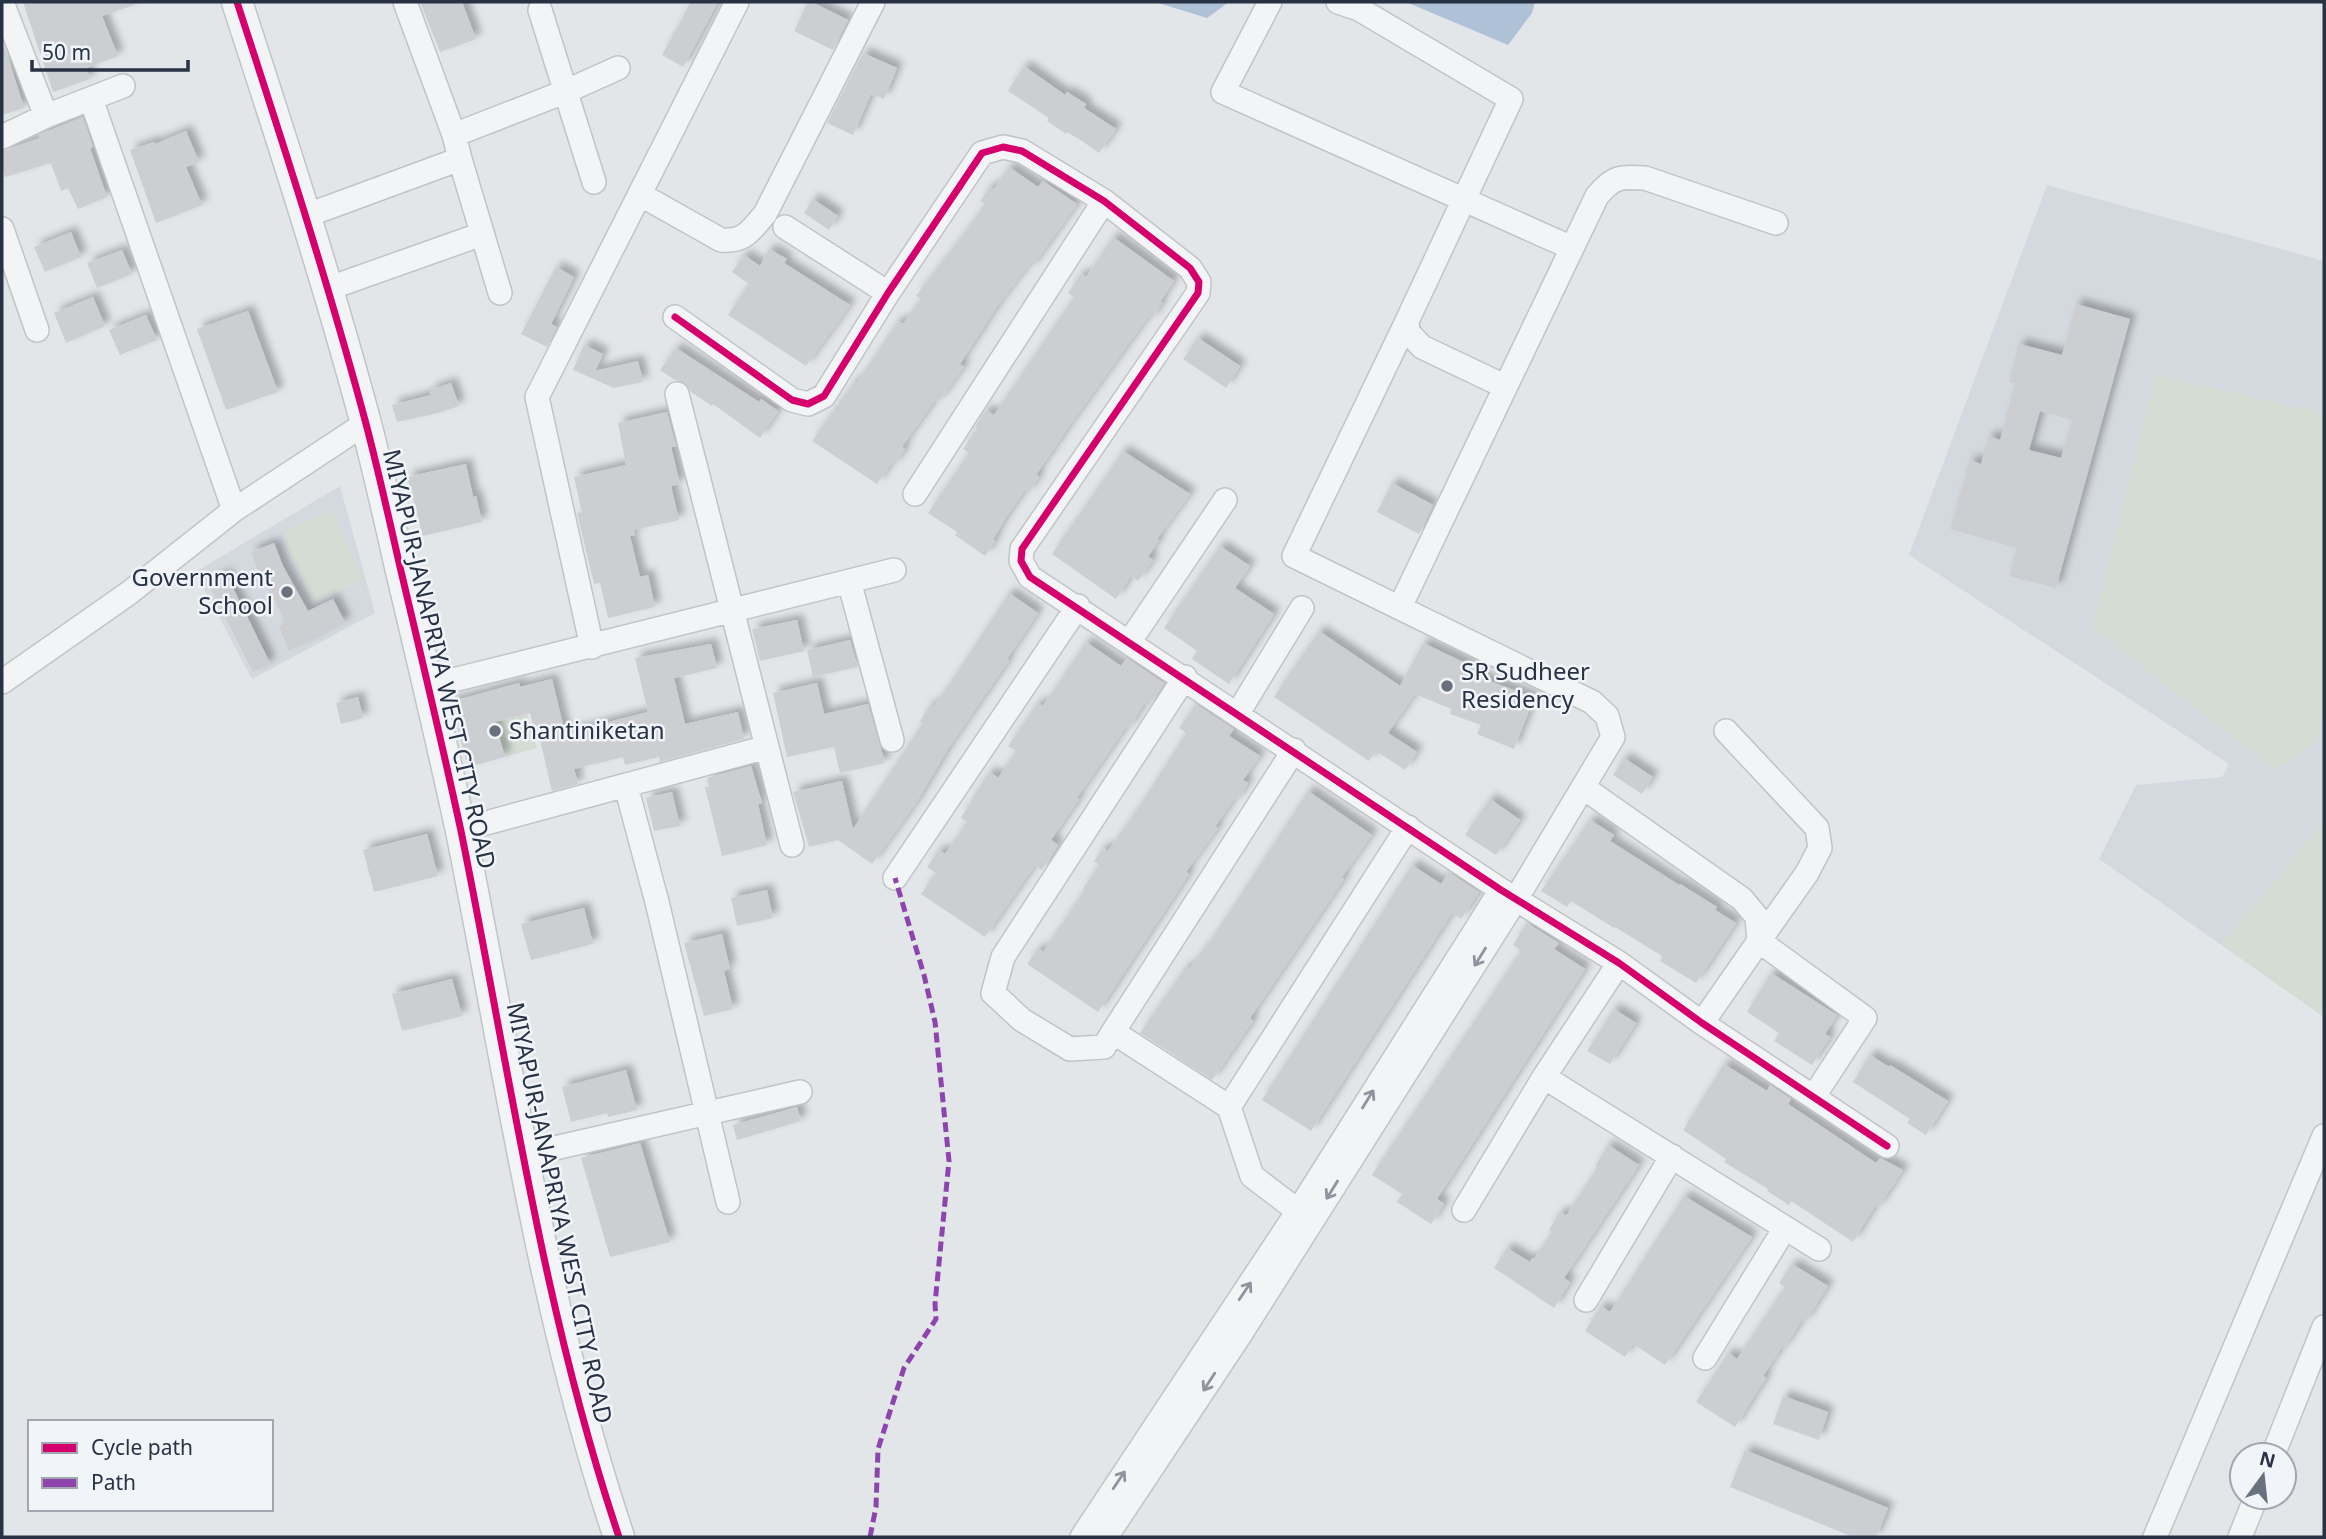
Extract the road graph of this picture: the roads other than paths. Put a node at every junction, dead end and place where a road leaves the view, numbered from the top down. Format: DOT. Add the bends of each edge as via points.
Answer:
graph roads {
  1 [pos="2,2"];
  2 [pos="237,2"];
  3 [pos="405,2"];
  4 [pos="737,2"];
  5 [pos="873,2"];
  6 [pos="1270,2"];
  7 [pos="1338,2"];
  8 [pos="540,10"];
  9 [pos="618,68"];
  10 [pos="123,86"];
  11 [pos="567,91"];
  12 [pos="91,99"];
  13 [pos="46,116"];
  14 [pos="454,135"];
  15 [pos="2,137"];
  16 [pos="460,159"];
  17 [pos="594,182"];
  18 [pos="641,195"];
  19 [pos="1463,200"];
  20 [pos="1104,201"];
  21 [pos="305,216"];
  22 [pos="1776,223"];
  23 [pos="785,227"];
  24 [pos="2,229"];
  25 [pos="482,233"];
  26 [pos="1572,248"];
  27 [pos="327,289"];
  28 [pos="500,293"];
  29 [pos="888,293"];
  30 [pos="676,317"];
  31 [pos="1407,321"];
  32 [pos="37,330"];
  33 [pos="1504,386"];
  34 [pos="677,394"];
  35 [pos="366,423"];
  36 [pos="915,494"];
  37 [pos="1226,500"];
  38 [pos="234,510"];
  39 [pos="894,570"];
  40 [pos="849,581"];
  41 [pos="1078,606"];
  42 [pos="1400,607"];
  43 [pos="1302,608"];
  44 [pos="732,610"];
  45 [pos="1130,641"];
  46 [pos="592,647"];
  47 [pos="1185,677"];
  48 [pos="2,682"];
  49 [pos="429,686"];
  50 [pos="1238,713"];
  51 [pos="1726,731"];
  52 [pos="892,740"];
  53 [pos="767,747"];
  54 [pos="1294,750"];
  55 [pos="626,786"];
  56 [pos="1584,788"];
  57 [pos="1408,827"];
  58 [pos="460,830"];
  59 [pos="792,845"];
  60 [pos="895,878"];
  61 [pos="1509,895"];
  62 [pos="1759,941"];
  63 [pos="1619,963"];
  64 [pos="1702,1023"];
  65 [pos="1113,1032"];
  66 [pos="1544,1077"];
  67 [pos="800,1092"];
  68 [pos="1814,1096"];
  69 [pos="1228,1107"];
  70 [pos="707,1113"];
  71 [pos="2324,1136"];
  72 [pos="1887,1146"];
  73 [pos="524,1155"];
  74 [pos="1672,1156"];
  75 [pos="728,1202"];
  76 [pos="1464,1210"];
  77 [pos="1298,1211"];
  78 [pos="1786,1228"];
  79 [pos="1819,1249"];
  80 [pos="1586,1300"];
  81 [pos="2324,1327"];
  82 [pos="1705,1358"];
  83 [pos="2279,1441"];
  84 [pos="2250,1511"];
  85 [pos="619,1537"];
  86 [pos="1082,1537"];
  87 [pos="1106,1537"];
  88 [pos="2155,1537"];
  89 [pos="2240,1537"];
  1 -- 13 [label="street"];
  2 -- 21 [label="street, MIYAPUR-JANAPRIYA WEST CITY ROAD"];
  3 -- 14 [label="street"];
  4 -- 18 [label="street"];
  5 -- 18 [label="street" via="765,214 745,237 734,242 721,240"];
  6 -- 19 [label="street" via="1223,92"];
  7 -- 19 [label="street" via="1359,9 1511,99"];
  8 -- 11 [label="street"];
  9 -- 11 [label="street"];
  10 -- 12 [label="street"];
  11 -- 14 [label="street"];
  11 -- 17 [label="street"];
  12 -- 13 [label="street"];
  12 -- 38 [label="street"];
  13 -- 15 [label="street"];
  14 -- 16 [label="street"];
  16 -- 21 [label="street"];
  16 -- 25 [label="street"];
  18 -- 46 [label="street" via="537,397"];
  19 -- 26 [label="street"];
  19 -- 31 [label="street"];
  20 -- 29 [label="street" via="1022,150 1003,147 982,153"];
  20 -- 36 [label="street"];
  20 -- 41 [label="street" via="1190,268 1199,282 1198,293 1022,549 1021,561 1030,577"];
  21 -- 27 [label="street, MIYAPUR-JANAPRIYA WEST CITY ROAD"];
  22 -- 26 [label="street" via="1645,178 1627,176 1609,182 1597,196"];
  23 -- 29 [label="street"];
  24 -- 32 [label="street"];
  25 -- 27 [label="street"];
  25 -- 28 [label="street"];
  26 -- 33 [label="street"];
  27 -- 35 [label="street, MIYAPUR-JANAPRIYA WEST CITY ROAD"];
  29 -- 30 [label="street" via="824,396 808,404 792,400"];
  31 -- 33 [label="street" via="1408,332 1422,346"];
  31 -- 42 [label="street" via="1294,556"];
  33 -- 42 [label="street"];
  34 -- 44 [label="street"];
  35 -- 38 [label="street"];
  35 -- 49 [label="street, MIYAPUR-JANAPRIYA WEST CITY ROAD"];
  37 -- 45 [label="street"];
  38 -- 48 [label="street" via="130,593"];
  39 -- 40 [label="street"];
  40 -- 44 [label="street"];
  40 -- 52 [label="street"];
  41 -- 45 [label="street"];
  41 -- 60 [label="street"];
  42 -- 56 [label="street" via="1592,702 1607,716 1613,737"];
  43 -- 50 [label="street"];
  44 -- 46 [label="street"];
  44 -- 53 [label="street"];
  45 -- 47 [label="street"];
  46 -- 49 [label="street"];
  47 -- 50 [label="street"];
  47 -- 65 [label="street" via="1003,957 992,993 1022,1020 1070,1049 1104,1047"];
  49 -- 58 [label="street, MIYAPUR-JANAPRIYA WEST CITY ROAD"];
  50 -- 54 [label="street"];
  51 -- 62 [label="street" via="1817,828 1820,848"];
  53 -- 55 [label="street"];
  53 -- 59 [label="street"];
  54 -- 57 [label="street"];
  54 -- 65 [label="street"];
  55 -- 58 [label="street"];
  55 -- 70 [label="street"];
  56 -- 61 [label="street"];
  56 -- 62 [label="street" via="1742,900 1757,917"];
  57 -- 61 [label="street"];
  57 -- 69 [label="street"];
  58 -- 73 [label="street, MIYAPUR-JANAPRIYA WEST CITY ROAD"];
  61 -- 63 [label="street"];
  77 -- 61 [label="street, one-way"];
  61 -- 87 [label="street, one-way" via="1240,1335"];
  62 -- 64 [label="street"];
  62 -- 68 [label="street" via="1865,1018"];
  63 -- 64 [label="street"];
  63 -- 66 [label="street"];
  64 -- 68 [label="street"];
  65 -- 69 [label="street"];
  66 -- 74 [label="street"];
  66 -- 76 [label="street"];
  67 -- 70 [label="street"];
  68 -- 72 [label="street"];
  69 -- 77 [label="street" via="1252,1175"];
  70 -- 73 [label="street"];
  70 -- 75 [label="street"];
  71 -- 88 [label="street"];
  73 -- 85 [label="street, MIYAPUR-JANAPRIYA WEST CITY ROAD" via="570,1373"];
  74 -- 78 [label="street"];
  74 -- 80 [label="street"];
  86 -- 77 [label="street, one-way"];
  78 -- 79 [label="street"];
  78 -- 82 [label="street"];
  81 -- 83 [label="street"];
  84 -- 89 [label="street"];
}
